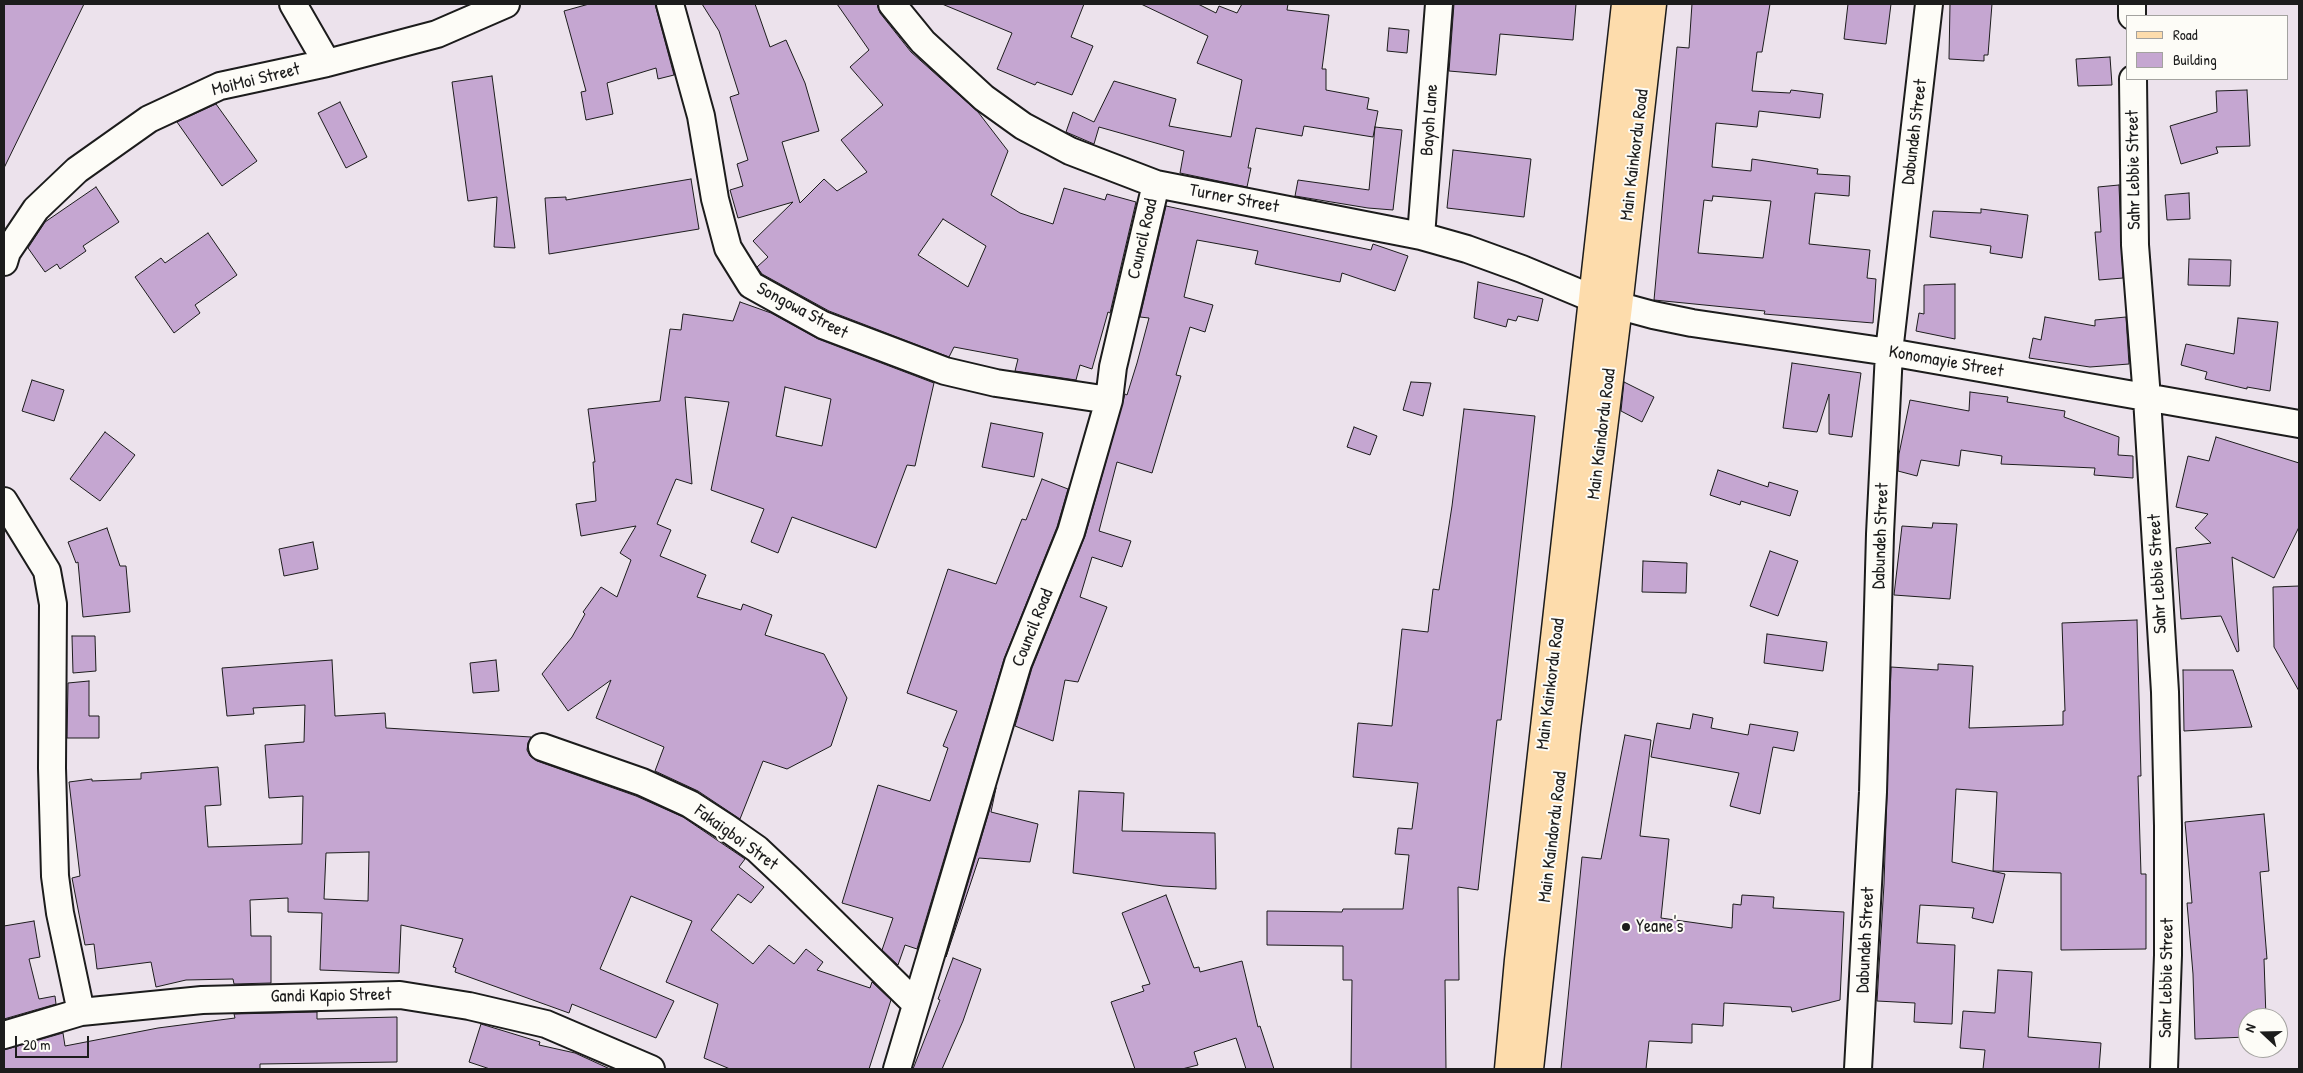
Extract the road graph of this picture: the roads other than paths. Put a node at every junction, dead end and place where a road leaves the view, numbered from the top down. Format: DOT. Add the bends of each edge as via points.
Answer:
graph roads {
  1 [pos="293,4"];
  2 [pos="506,4"];
  3 [pos="670,4"];
  4 [pos="892,4"];
  5 [pos="1439,4"];
  6 [pos="1626,4"];
  7 [pos="1652,4"];
  8 [pos="1929,4"];
  9 [pos="327,62"];
  10 [pos="2133,80"];
  11 [pos="1156,184"];
  12 [pos="1421,236"];
  13 [pos="4,262"];
  14 [pos="1606,303"];
  15 [pos="1889,352"];
  16 [pos="2147,398"];
  17 [pos="1109,400"];
  18 [pos="2299,424"];
  19 [pos="4,501"];
  20 [pos="4,529"];
  21 [pos="28,539"];
  22 [pos="542,747"];
  23 [pos="916,1004"];
  24 [pos="81,1012"];
  25 [pos="4,1035"];
  26 [pos="651,1069"];
  27 [pos="897,1069"];
  28 [pos="1509,1069"];
  29 [pos="1529,1069"];
  30 [pos="1858,1069"];
  31 [pos="2164,1069"];
  1 -- 9 [label="street"];
  2 -- 9 [label="street, MoiMoi Street" via="437,34"];
  3 -- 17 [label="street, Songowa Street" via="701,116 715,199 728,248 751,285 824,325 945,371 996,384"];
  4 -- 11 [label="street, Turner Street" via="930,48 984,98 1015,120 1070,150"];
  5 -- 12 [label="street, Bayoh Lane"];
  6 -- 14 [label="main road"];
  7 -- 14 [label="main road, Main Kainkordu Road"];
  8 -- 15 [label="street, Dabundeh Street"];
  9 -- 13 [label="street, MoiMoi Street" via="220,86 149,118 77,170 36,209"];
  10 -- 16 [label="street, Sahr Lebbie Street" via="2135,245"];
  11 -- 12 [label="street, Turner Street"];
  11 -- 17 [label="street, Council Road" via="1113,366"];
  12 -- 14 [label="street, Turner Street" via="1467,249"];
  14 -- 15 [label="street, Konomayie Street" via="1692,323"];
  14 -- 28 [label="main road, Main Kainkordu Road" via="1519,960"];
  14 -- 29 [label="main road, Main Kaindordu Road" via="1566,729"];
  15 -- 16 [label="street, Konomayie Street"];
  15 -- 30 [label="street, Dabundeh Street" via="1880,534 1873,801"];
  16 -- 18 [label="street, Konomayie Street"];
  16 -- 31 [label="street, Sahr Lebbie Street" via="2165,692 2168,955"];
  17 -- 23 [label="street, Council Road" via="1071,532 1018,662"];
  19 -- 21 [label="street"];
  20 -- 21 [label="street"];
  21 -- 24 [label="street" via="47,571 52,604 55,876"];
  22 -- 23 [label="street, Fakaigboi Stret" via="642,782 690,804 727,828 757,849 792,881"];
  23 -- 27 [label="street, Council Road"];
  24 -- 25 [label="street, Gandi Kapio Street"];
  24 -- 26 [label="street, Gandi Kapio Street" via="202,1000 400,995 470,1006 546,1024"];
}
